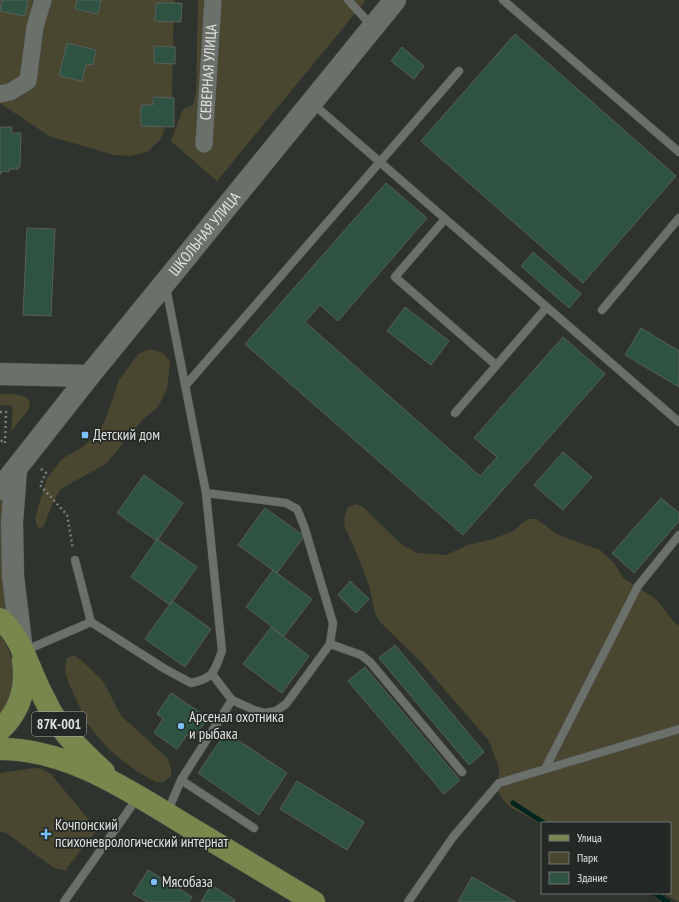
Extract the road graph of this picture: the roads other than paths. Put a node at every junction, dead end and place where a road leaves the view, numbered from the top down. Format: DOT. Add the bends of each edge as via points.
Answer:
graph roads {
  1 [pos="43,0"];
  2 [pos="213,0"];
  3 [pos="348,0"];
  4 [pos="395,0"];
  5 [pos="503,0"];
  6 [pos="373,26"];
  7 [pos="460,71"];
  8 [pos="0,94"];
  9 [pos="311,103"];
  10 [pos="204,144"];
  11 [pos="679,152"];
  12 [pos="380,162"];
  13 [pos="679,218"];
  14 [pos="445,219"];
  15 [pos="165,283"];
  16 [pos="547,307"];
  17 [pos="602,310"];
  18 [pos="496,365"];
  19 [pos="0,374"];
  20 [pos="89,376"];
  21 [pos="185,386"];
  22 [pos="455,413"];
  23 [pos="679,422"];
  24 [pos="16,469"];
  25 [pos="0,489"];
  26 [pos="206,493"];
  27 [pos="679,535"];
  28 [pos="75,560"];
  29 [pos="0,619"];
  30 [pos="91,622"];
  31 [pos="330,644"];
  32 [pos="22,651"];
  33 [pos="212,674"];
  34 [pos="232,700"];
  35 [pos="679,729"];
  36 [pos="0,730"];
  37 [pos="0,749"];
  38 [pos="545,769"];
  39 [pos="462,772"];
  40 [pos="181,780"];
  41 [pos="115,782"];
  42 [pos="139,796"];
  43 [pos="167,813"];
  44 [pos="254,828"];
  45 [pos="64,902"];
  46 [pos="314,902"];
  47 [pos="408,902"];
  1 -- 8 [label="street" via="35,27 28,81 10,92"];
  2 -- 10 [label="street, СЕВЕРНАЯ УЛИЦА"];
  3 -- 6 [label="lane"];
  4 -- 6 [label="main road, ШКОЛЬНАЯ УЛИЦА"];
  5 -- 11 [label="lane"];
  6 -- 9 [label="main road, ШКОЛЬНАЯ УЛИЦА"];
  7 -- 12 [label="lane"];
  9 -- 12 [label="lane"];
  9 -- 15 [label="main road, ШКОЛЬНАЯ УЛИЦА"];
  12 -- 14 [label="lane"];
  12 -- 21 [label="lane"];
  13 -- 17 [label="lane"];
  14 -- 16 [label="lane"];
  14 -- 18 [label="lane" via="395,277"];
  15 -- 20 [label="main road, ШКОЛЬНАЯ УЛИЦА"];
  15 -- 21 [label="lane"];
  16 -- 18 [label="lane"];
  16 -- 23 [label="lane"];
  18 -- 22 [label="lane"];
  19 -- 20 [label="main road"];
  20 -- 24 [label="main road, ШКОЛЬНАЯ УЛИЦА"];
  21 -- 26 [label="lane"];
  24 -- 25 [label="main road, ШКОЛЬНАЯ УЛИЦА"];
  24 -- 32 [label="main road" via="12,523 13,576"];
  26 -- 31 [label="lane" via="286,503 297,509 332,623"];
  26 -- 33 [label="lane" via="222,651"];
  27 -- 38 [label="lane" via="638,586"];
  28 -- 30 [label="lane"];
  29 -- 32 [label="main road, 87К-001" via="12,632"];
  30 -- 32 [label="lane"];
  30 -- 33 [label="lane" via="191,683"];
  31 -- 34 [label="lane" via="286,704 276,711 265,713"];
  31 -- 39 [label="lane" via="361,655 370,662"];
  32 -- 36 [label="main road, 87К-001" via="25,675 21,699 12,716"];
  32 -- 41 [label="main road, 87К-001" via="58,723 82,751"];
  33 -- 34 [label="lane"];
  34 -- 40 [label="lane"];
  35 -- 38 [label="lane"];
  37 -- 41 [label="main road, 87К-001" via="43,754"];
  38 -- 47 [label="lane" via="499,783 453,837"];
  40 -- 43 [label="lane"];
  40 -- 44 [label="lane"];
  41 -- 42 [label="main road, 87К-001"];
  42 -- 43 [label="main road, 87К-001"];
  42 -- 45 [label="lane"];
  43 -- 46 [label="main road, 87К-001"];
}
